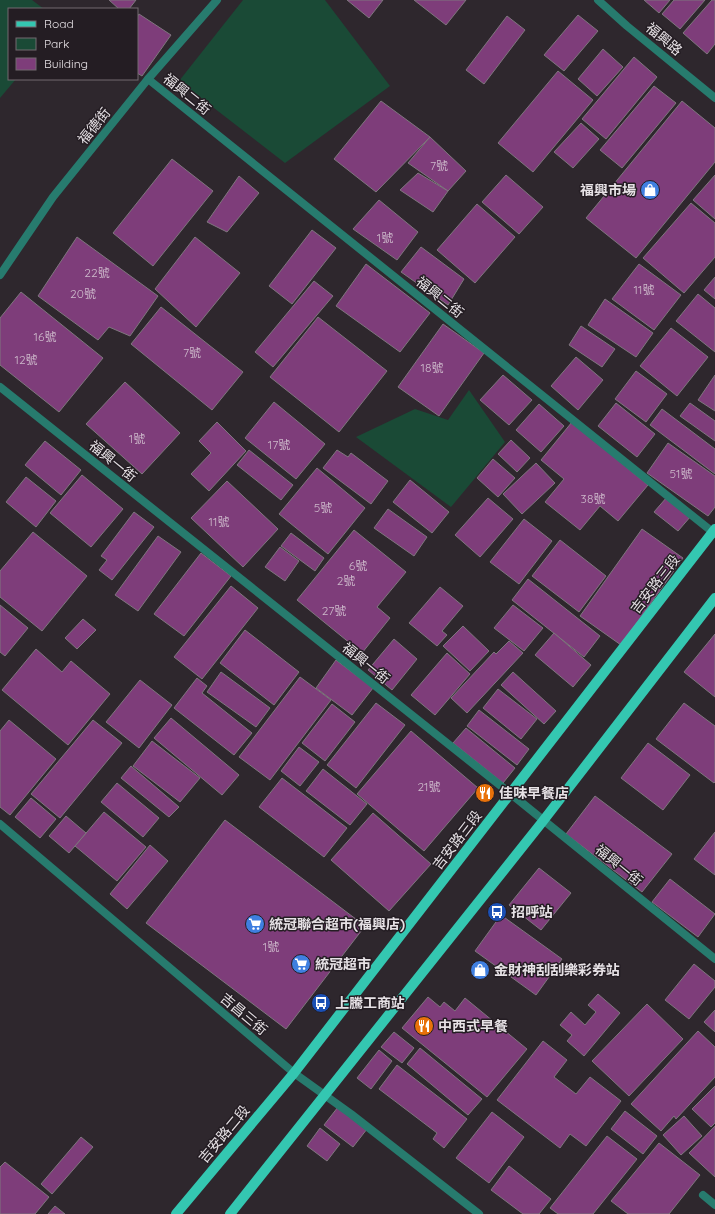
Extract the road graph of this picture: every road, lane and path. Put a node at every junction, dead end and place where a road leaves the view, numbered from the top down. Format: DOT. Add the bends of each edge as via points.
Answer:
graph roads {
  1 [pos="217,0"];
  2 [pos="598,0"];
  3 [pos="148,79"];
  4 [pos="715,98"];
  5 [pos="0,275"];
  6 [pos="0,387"];
  7 [pos="714,532"];
  8 [pos="715,598"];
  9 [pos="511,794"];
  10 [pos="543,821"];
  11 [pos="0,824"];
  12 [pos="715,960"];
  13 [pos="294,1073"];
  14 [pos="324,1095"];
  15 [pos="703,1195"];
  16 [pos="715,1205"];
  17 [pos="176,1214"];
  18 [pos="230,1214"];
  19 [pos="479,1214"];
  1 -- 3 [label="street, 福德街"];
  2 -- 4 [label="street, 福興路"];
  3 -- 5 [label="street, 福德街" via="53,197"];
  3 -- 7 [label="street, 福興二街"];
  6 -- 9 [label="street, 福興一街"];
  7 -- 9 [label="main road, 吉安路三段"];
  8 -- 10 [label="main road"];
  9 -- 10 [label="street, 福興一街"];
  9 -- 13 [label="main road, 吉安路三段"];
  10 -- 12 [label="street, 福興一街"];
  10 -- 14 [label="main road"];
  11 -- 13 [label="street, 吉昌三街"];
  13 -- 14 [label="street, 吉昌三街"];
  13 -- 17 [label="main road, 吉安路二段"];
  14 -- 18 [label="main road"];
  14 -- 19 [label="street, 吉昌三街"];
  15 -- 16 [label="street"];
}
